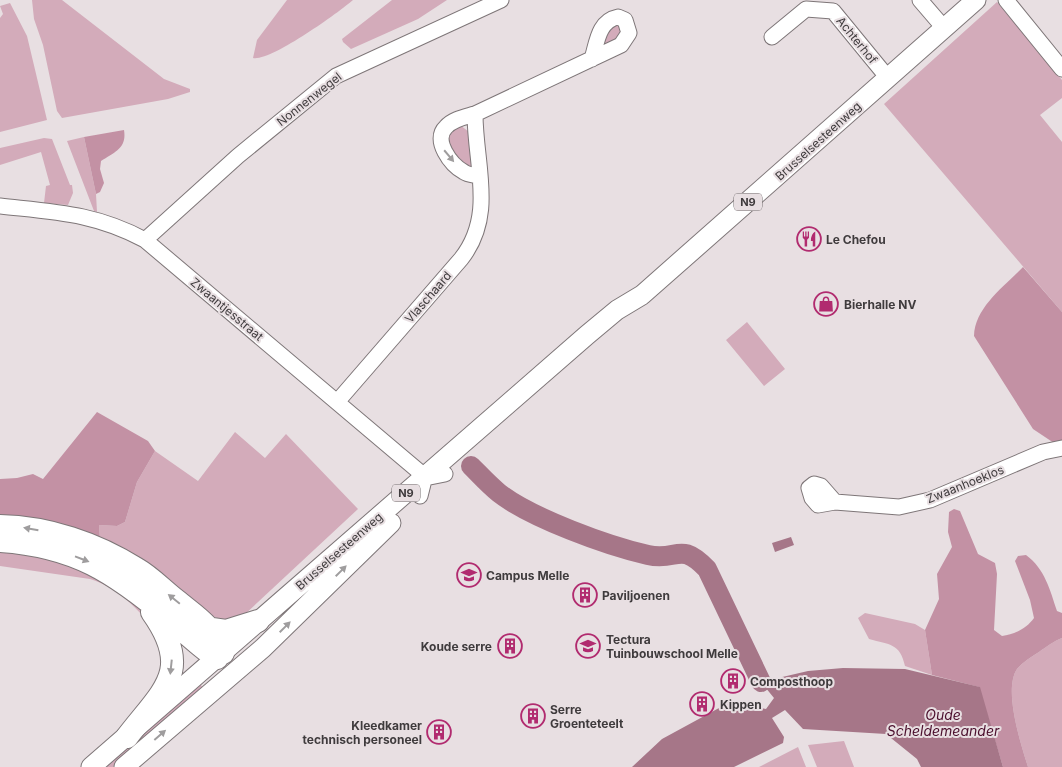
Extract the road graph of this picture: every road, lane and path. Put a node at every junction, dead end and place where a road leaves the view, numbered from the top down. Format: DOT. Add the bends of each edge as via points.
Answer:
graph roads {
  1 [pos="501,0"];
  2 [pos="920,0"];
  3 [pos="976,0"];
  4 [pos="1006,0"];
  5 [pos="944,28"];
  6 [pos="772,37"];
  7 [pos="592,58"];
  8 [pos="1062,69"];
  9 [pos="888,78"];
  10 [pos="475,114"];
  11 [pos="480,176"];
  12 [pos="0,206"];
  13 [pos="145,240"];
  14 [pos="636,300"];
  15 [pos="337,402"];
  16 [pos="1062,448"];
  17 [pos="445,474"];
  18 [pos="425,476"];
  19 [pos="420,496"];
  20 [pos="835,502"];
  21 [pos="0,526"];
  22 [pos="0,541"];
  23 [pos="139,593"];
  24 [pos="258,621"];
  25 [pos="212,629"];
  26 [pos="262,648"];
  27 [pos="221,656"];
  28 [pos="204,697"];
  29 [pos="127,736"];
  30 [pos="91,767"];
  31 [pos="124,767"];
  1 -- 13 [label="street, Nonnenwegel" via="336,76 238,156"];
  2 -- 5 [label="street"];
  3 -- 5 [label="main road, Brusselsesteenweg / N9"];
  4 -- 8 [label="street"];
  5 -- 9 [label="main road, Brusselsesteenweg / N9"];
  6 -- 9 [label="street, Achterhof" via="806,9 833,11"];
  7 -- 10 [label="street"];
  9 -- 14 [label="main road, Brusselsesteenweg / N9"];
  10 -- 11 [label="street, Vlaschaard"];
  10 -- 11 [label="street, one-way" via="445,127 440,142 464,172"];
  11 -- 15 [label="street, Vlaschaard" via="483,199 480,226 473,243"];
  12 -- 13 [label="street, Zwaantjesstraat" via="84,216"];
  13 -- 15 [label="street, Zwaantjesstraat"];
  14 -- 17 [label="main road, Brusselsesteenweg / N9" via="622,319"];
  14 -- 18 [label="main road, Brusselsesteenweg / N9" via="612,313"];
  15 -- 18 [label="street, Zwaantjesstraat"];
  16 -- 20 [label="street, Zwaanhoeklos" via="1043,452 930,500 899,507"];
  17 -- 18 [label="street"];
  17 -- 19 [label="main road, Brusselsesteenweg / N9"];
  18 -- 19 [label="street"];
  18 -- 24 [label="main road, Brusselsesteenweg / N9"];
  26 -- 19 [label="main road, Brusselsesteenweg / N9, one-way"];
  25 -- 21 [label="highway, one-way" via="138,569 97,547 58,534"];
  22 -- 23 [label="highway, one-way" via="40,546 72,555 95,564"];
  23 -- 27 [label="highway"];
  23 -- 29 [label="highway, one-way" via="166,631 172,667 158,701"];
  24 -- 25 [label="highway" via="226,631"];
  24 -- 27 [label="main road, Brusselsesteenweg / N9"];
  25 -- 27 [label="highway"];
  26 -- 27 [label="main road" via="238,656"];
  26 -- 28 [label="main road, Brusselsesteenweg / N9"];
  27 -- 28 [label="main road" via="220,675"];
  27 -- 29 [label="main road, Brusselsesteenweg / N9"];
  31 -- 28 [label="main road, Brusselsesteenweg / N9, one-way"];
  29 -- 30 [label="main road, Brusselsesteenweg / N9"];
}
